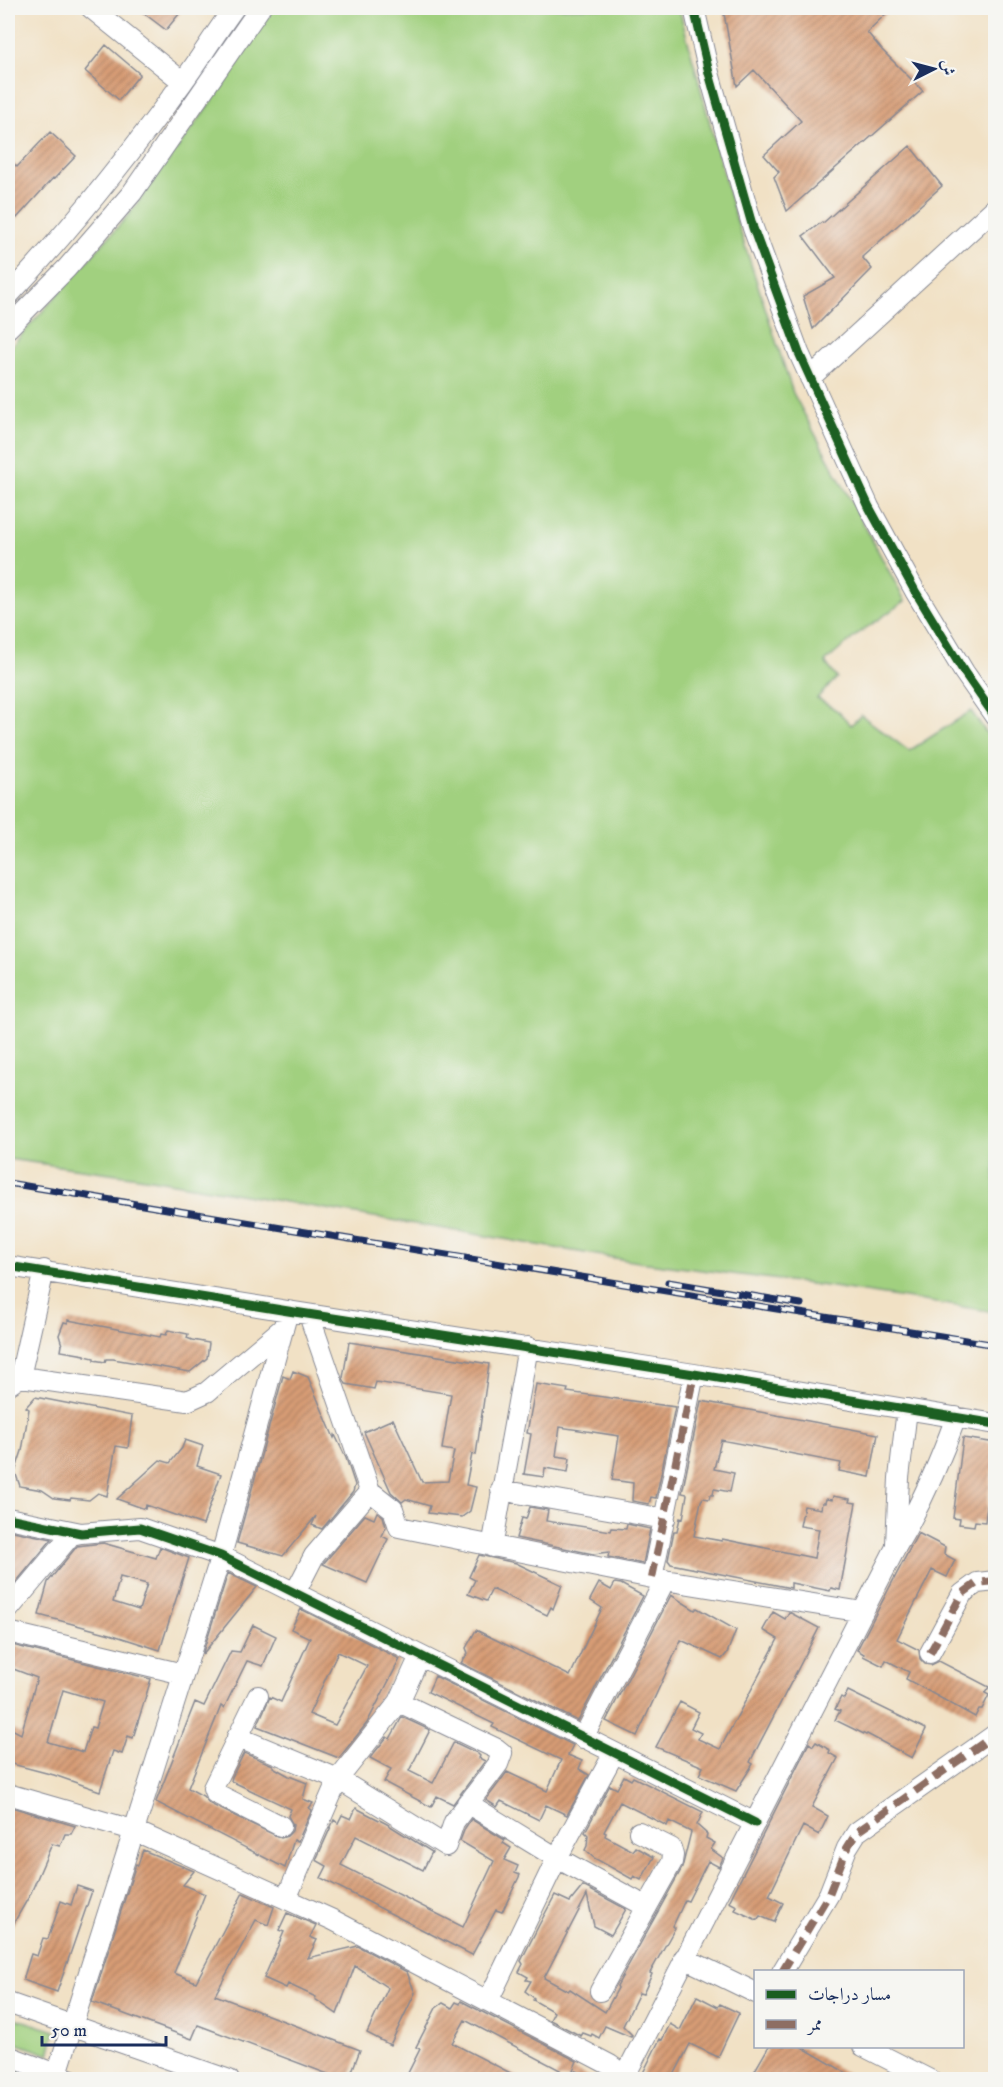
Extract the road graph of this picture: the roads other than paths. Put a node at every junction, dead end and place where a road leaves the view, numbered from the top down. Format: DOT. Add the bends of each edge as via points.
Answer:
graph roads {
  1 [pos="91,8"];
  2 [pos="234,8"];
  3 [pos="260,8"];
  4 [pos="694,8"];
  5 [pos="183,82"];
  6 [pos="996,207"];
  7 [pos="8,296"];
  8 [pos="8,328"];
  9 [pos="810,378"];
  10 [pos="996,718"];
  11 [pos="8,1266"];
  12 [pos="44,1270"];
  13 [pos="309,1315"];
  14 [pos="286,1320"];
  15 [pos="528,1347"];
  16 [pos="694,1374"];
  17 [pos="12,1379"];
  18 [pos="907,1409"];
  19 [pos="956,1416"];
  20 [pos="996,1424"];
  21 [pos="501,1490"];
  22 [pos="370,1491"];
  23 [pos="8,1518"];
  24 [pos="665,1519"];
  25 [pos="81,1533"];
  26 [pos="896,1546"];
  27 [pos="492,1547"];
  28 [pos="221,1556"];
  29 [pos="659,1579"];
  30 [pos="996,1581"];
  31 [pos="295,1593"];
  32 [pos="8,1610"];
  33 [pos="863,1612"];
  34 [pos="8,1632"];
  35 [pos="930,1653"];
  36 [pos="420,1656"];
  37 [pos="183,1674"];
  38 [pos="258,1696"];
  39 [pos="399,1702"];
  40 [pos="996,1734"];
  41 [pos="237,1737"];
  42 [pos="583,1738"];
  43 [pos="614,1753"];
  44 [pos="338,1779"];
  45 [pos="8,1794"];
  46 [pos="467,1803"];
  47 [pos="754,1823"];
  48 [pos="281,1826"];
  49 [pos="133,1830"];
  50 [pos="639,1832"];
  51 [pos="557,1858"];
  52 [pos="286,1899"];
  53 [pos="646,1907"];
  54 [pos="684,1958"];
  55 [pos="783,1970"];
  56 [pos="600,1991"];
  57 [pos="754,1992"];
  58 [pos="488,2001"];
  59 [pos="8,2003"];
  60 [pos="71,2025"];
  61 [pos="867,2048"];
  62 [pos="8,2056"];
  63 [pos="61,2078"];
  64 [pos="624,2078"];
  65 [pos="229,2079"];
  66 [pos="930,2079"];
  1 -- 5 [label="street"];
  2 -- 5 [label="street"];
  3 -- 8 [label="street" via="132,194"];
  4 -- 9 [label="street" via="753,228"];
  5 -- 7 [label="street" via="58,240"];
  6 -- 9 [label="street"];
  9 -- 10 [label="street" via="869,507 915,591"];
  11 -- 12 [label="street"];
  12 -- 14 [label="street"];
  12 -- 17 [label="street"];
  13 -- 14 [label="street"];
  13 -- 15 [label="street"];
  13 -- 22 [label="street"];
  14 -- 17 [label="street" via="207,1392 187,1401"];
  14 -- 28 [label="street"];
  15 -- 16 [label="street"];
  15 -- 21 [label="street"];
  16 -- 18 [label="street"];
  16 -- 24 [label="street"];
  18 -- 19 [label="street"];
  18 -- 26 [label="street"];
  19 -- 20 [label="street"];
  19 -- 26 [label="street" via="930,1483"];
  21 -- 24 [label="street"];
  21 -- 27 [label="street"];
  22 -- 27 [label="street" via="393,1509 399,1527"];
  22 -- 31 [label="street" via="314,1556"];
  23 -- 25 [label="street"];
  24 -- 29 [label="street"];
  25 -- 28 [label="street" via="140,1528"];
  25 -- 32 [label="street" via="71,1535"];
  26 -- 33 [label="street"];
  27 -- 29 [label="street"];
  28 -- 31 [label="street"];
  28 -- 37 [label="street"];
  29 -- 33 [label="street"];
  29 -- 42 [label="street"];
  30 -- 35 [label="street" via="977,1583 962,1593"];
  31 -- 36 [label="street"];
  33 -- 47 [label="street"];
  34 -- 37 [label="street"];
  36 -- 39 [label="street"];
  36 -- 42 [label="street"];
  37 -- 49 [label="street"];
  38 -- 41 [label="street"];
  39 -- 44 [label="street"];
  39 -- 46 [label="street" via="502,1753 498,1764"];
  40 -- 55 [label="street" via="857,1832 828,1894"];
  41 -- 44 [label="street"];
  41 -- 48 [label="street" via="213,1791"];
  42 -- 43 [label="street"];
  43 -- 47 [label="street"];
  43 -- 51 [label="street"];
  44 -- 46 [label="street" via="446,1846 452,1825"];
  44 -- 52 [label="street"];
  45 -- 49 [label="street"];
  46 -- 51 [label="street"];
  47 -- 54 [label="street"];
  49 -- 52 [label="street"];
  49 -- 60 [label="street"];
  50 -- 53 [label="street" via="671,1848 673,1855"];
  51 -- 53 [label="street"];
  51 -- 58 [label="street"];
  52 -- 58 [label="street"];
  53 -- 56 [label="street"];
  54 -- 57 [label="street"];
  54 -- 64 [label="street"];
  58 -- 64 [label="street" via="610,2065"];
  59 -- 60 [label="street"];
  60 -- 63 [label="street"];
  60 -- 65 [label="street"];
  61 -- 66 [label="street"];
  62 -- 63 [label="street"];
}
